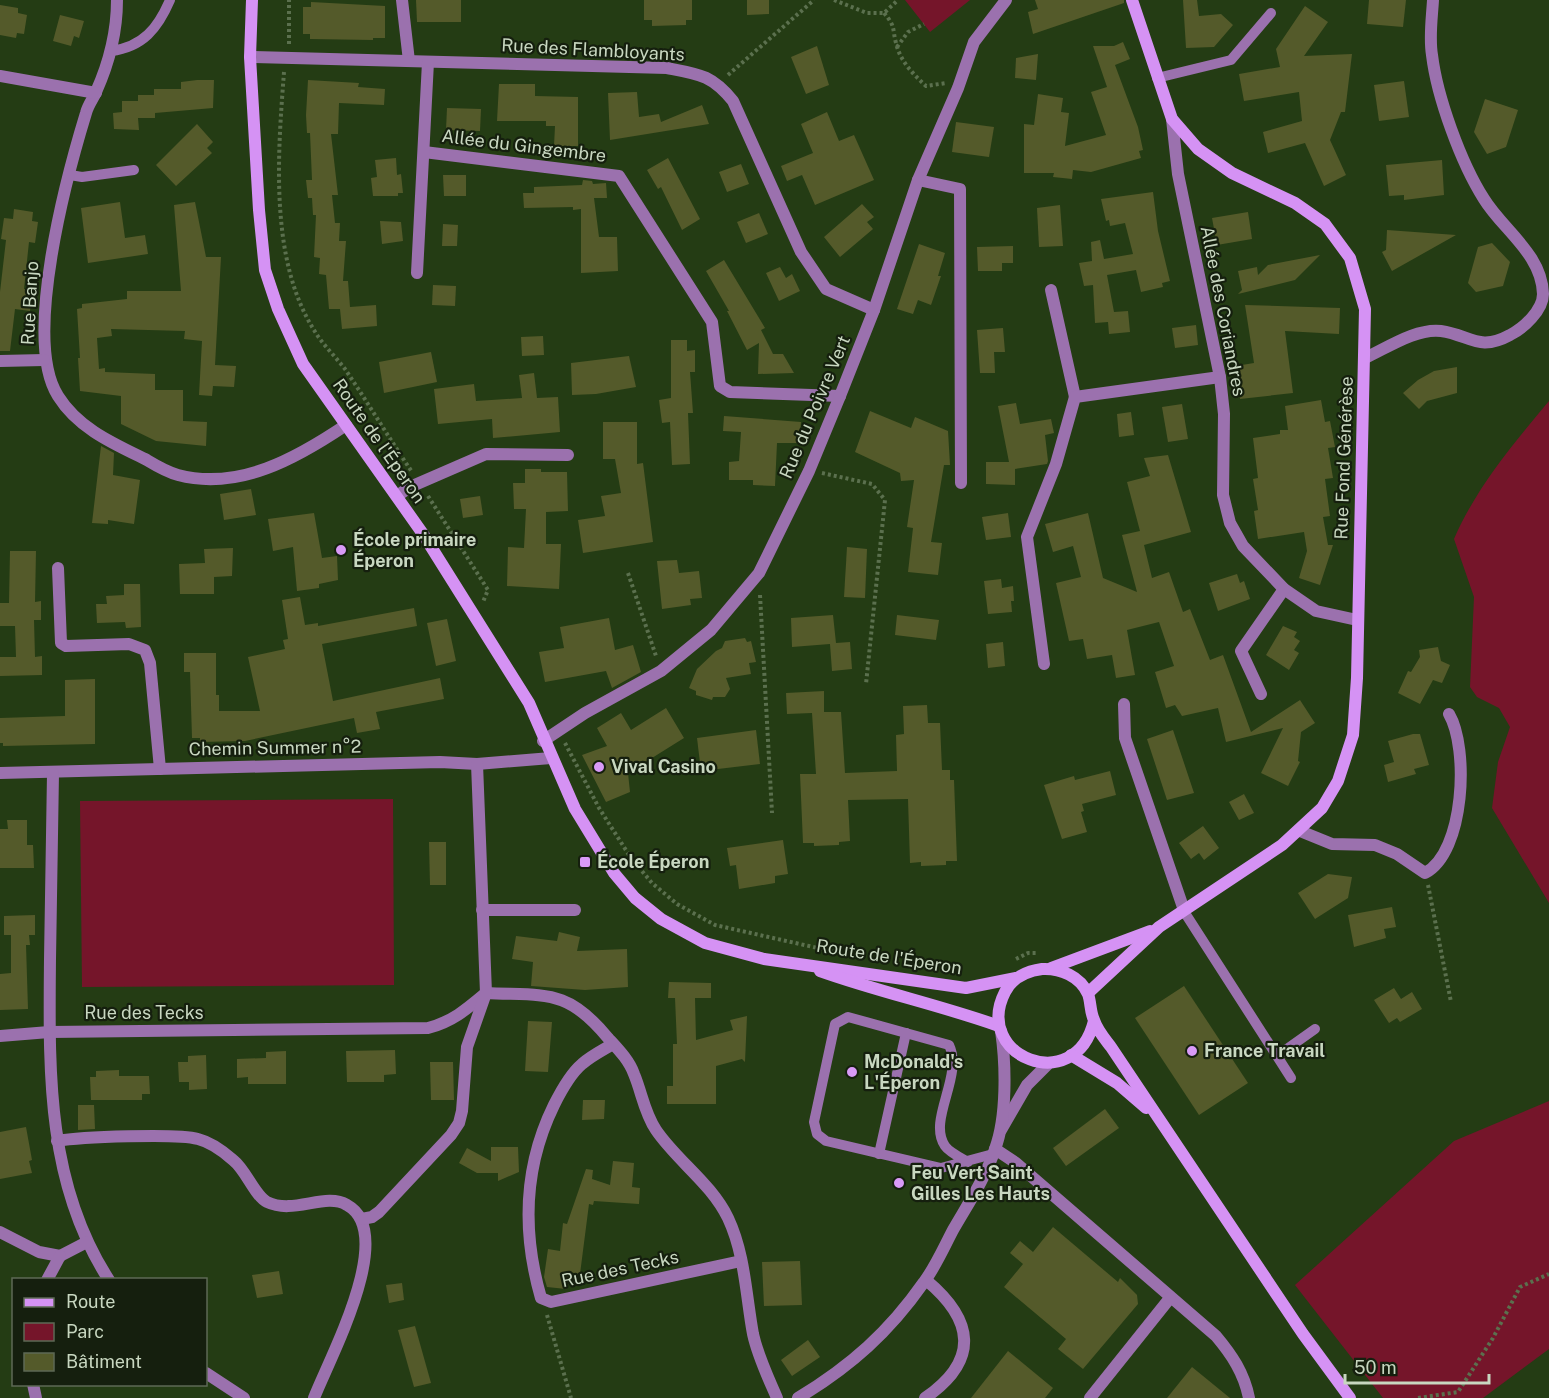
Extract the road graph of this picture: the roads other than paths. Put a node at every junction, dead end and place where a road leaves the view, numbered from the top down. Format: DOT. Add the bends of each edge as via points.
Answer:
graph roads {
  1 [pos="117,0"];
  2 [pos="171,0"];
  3 [pos="252,0"];
  4 [pos="402,0"];
  5 [pos="1006,0"];
  6 [pos="1132,0"];
  7 [pos="1432,0"];
  8 [pos="1271,13"];
  9 [pos="111,51"];
  10 [pos="250,57"];
  11 [pos="409,61"];
  12 [pos="428,62"];
  13 [pos="0,76"];
  14 [pos="1157,78"];
  15 [pos="96,93"];
  16 [pos="1172,119"];
  17 [pos="424,152"];
  18 [pos="134,170"];
  19 [pos="70,175"];
  20 [pos="918,180"];
  21 [pos="417,273"];
  22 [pos="1051,290"];
  23 [pos="874,310"];
  24 [pos="1365,358"];
  25 [pos="0,360"];
  26 [pos="44,360"];
  27 [pos="1220,377"];
  28 [pos="840,396"];
  29 [pos="1075,397"];
  30 [pos="346,425"];
  31 [pos="568,455"];
  32 [pos="961,483"];
  33 [pos="397,496"];
  34 [pos="58,568"];
  35 [pos="1284,589"];
  36 [pos="1357,620"];
  37 [pos="1044,664"];
  38 [pos="1261,694"];
  39 [pos="1124,704"];
  40 [pos="1449,714"];
  41 [pos="544,743"];
  42 [pos="551,758"];
  43 [pos="477,764"];
  44 [pos="160,769"];
  45 [pos="0,773"];
  46 [pos="53,773"];
  47 [pos="1300,831"];
  48 [pos="482,910"];
  49 [pos="575,910"];
  50 [pos="1185,913"];
  51 [pos="1159,927"];
  52 [pos="791,961"];
  53 [pos="1051,969"];
  54 [pos="1016,978"];
  55 [pos="486,993"];
  56 [pos="1088,993"];
  57 [pos="1094,1021"];
  58 [pos="1000,1028"];
  59 [pos="1315,1029"];
  60 [pos="49,1032"];
  61 [pos="906,1033"];
  62 [pos="0,1036"];
  63 [pos="613,1044"];
  64 [pos="1071,1055"];
  65 [pos="1277,1056"];
  66 [pos="1048,1064"];
  67 [pos="1292,1078"];
  68 [pos="1159,1120"];
  69 [pos="999,1134"];
  70 [pos="57,1141"];
  71 [pos="994,1151"];
  72 [pos="879,1154"];
  73 [pos="968,1162"];
  74 [pos="362,1219"];
  75 [pos="0,1232"];
  76 [pos="87,1242"];
  77 [pos="60,1256"];
  78 [pos="741,1261"];
  79 [pos="48,1278"];
  80 [pos="108,1278"];
  81 [pos="926,1280"];
  82 [pos="1170,1299"];
  83 [pos="207,1374"];
  84 [pos="244,1398"];
  85 [pos="314,1398"];
  86 [pos="777,1398"];
  87 [pos="798,1398"];
  88 [pos="925,1398"];
  89 [pos="1090,1398"];
  90 [pos="1249,1398"];
  91 [pos="1350,1398"];
  1 -- 9 [label="street, Rue Banjo"];
  2 -- 9 [label="lane" via="160,23 134,46"];
  3 -- 10 [label="main road, Route de l'Éperon"];
  4 -- 11 [label="street"];
  5 -- 20 [label="street, Rue du Poivre Vert" via="974,42"];
  6 -- 14 [label="main road, Rue Fond Générèse"];
  7 -- 24 [label="street" via="1431,54 1451,132 1484,199 1531,257 1543,296 1534,315 1514,334 1496,343 1477,343 1441,331 1418,333"];
  8 -- 14 [label="lane" via="1232,60"];
  9 -- 15 [label="street, Rue Banjo"];
  10 -- 11 [label="street, Rue des Flambloyants"];
  10 -- 30 [label="main road, Route de l'Éperon" via="265,270 303,364"];
  11 -- 12 [label="street, Rue des Flambloyants"];
  12 -- 17 [label="street, Allée du Gingembre"];
  12 -- 23 [label="street, Rue des Flambloyants" via="667,68 702,74 719,83 732,101 801,252 826,289"];
  13 -- 15 [label="street"];
  14 -- 16 [label="main road, Rue Fond Générèse"];
  15 -- 19 [label="street, Rue Banjo" via="87,110"];
  16 -- 24 [label="main road, Rue Fond Générèse" via="1197,149 1233,173 1295,202 1325,224 1350,258 1365,309"];
  16 -- 27 [label="street, Allée des Coriandres" via="1178,174"];
  17 -- 21 [label="street, Allée du Gingembre"];
  17 -- 28 [label="street, Allée du Gingembre" via="619,176 712,322 720,386 730,392"];
  18 -- 19 [label="lane"];
  19 -- 26 [label="street, Rue Banjo" via="50,258"];
  20 -- 23 [label="street, Rue du Poivre Vert"];
  20 -- 32 [label="street" via="960,189"];
  22 -- 29 [label="street"];
  23 -- 28 [label="street, Rue du Poivre Vert"];
  24 -- 36 [label="main road, Rue Fond Générèse"];
  25 -- 26 [label="street"];
  26 -- 30 [label="street, Rue Banjo" via="57,395 78,422 175,475 224,479 268,469 304,454"];
  27 -- 29 [label="street"];
  27 -- 35 [label="street, Allée des Coriandres" via="1224,414 1223,495 1230,522 1243,546"];
  28 -- 41 [label="street, Rue du Poivre Vert" via="809,471 759,573 711,630 662,671 585,713"];
  29 -- 37 [label="street" via="1056,465 1027,537"];
  30 -- 33 [label="main road, Route de l'Éperon"];
  31 -- 33 [label="street" via="486,454"];
  33 -- 41 [label="main road, Route de l'Éperon" via="529,703"];
  34 -- 44 [label="street" via="61,643 129,644 145,650 150,663"];
  35 -- 36 [label="street, Allée des Coriandres" via="1316,611"];
  35 -- 38 [label="street" via="1241,651"];
  36 -- 47 [label="main road, Rue Fond Générèse" via="1353,735 1338,781 1322,808"];
  39 -- 50 [label="street" via="1125,738"];
  40 -- 47 [label="street" via="1456,726 1461,803 1437,867 1425,873 1375,845 1332,844"];
  41 -- 42 [label="main road, Route de l'Éperon"];
  42 -- 43 [label="street, Chemin Summer n°2"];
  42 -- 52 [label="main road, Route de l'Éperon" via="575,809 614,873 635,898 662,919 705,943 764,959"];
  43 -- 44 [label="street, Chemin Summer n°2"];
  43 -- 48 [label="street"];
  44 -- 46 [label="street, Chemin Summer n°2"];
  45 -- 46 [label="street, Chemin Summer n°2"];
  46 -- 60 [label="street"];
  47 -- 50 [label="main road, Rue Fond Générèse"];
  48 -- 49 [label="street"];
  48 -- 55 [label="street"];
  50 -- 51 [label="main road, Rue Fond Générèse"];
  50 -- 65 [label="lane"];
  51 -- 53 [label="main road, Rue Fond Générèse"];
  51 -- 56 [label="main road, Rue Fond Générèse"];
  52 -- 54 [label="main road, Route de l'Éperon" via="966,988"];
  52 -- 58 [label="main road, Route de l'Éperon"];
  53 -- 54 [label="main road" via="1032,970"];
  53 -- 56 [label="main road" via="1072,976"];
  54 -- 58 [label="main road" via="1000,1002"];
  55 -- 60 [label="street, Rue des Tecks" via="446,1024 428,1028"];
  55 -- 63 [label="street" via="570,1001"];
  55 -- 74 [label="street" via="467,1047 459,1123 379,1212"];
  56 -- 57 [label="main road"];
  57 -- 64 [label="main road" via="1083,1047"];
  57 -- 68 [label="main road"];
  58 -- 66 [label="main road" via="1011,1048 1028,1060"];
  58 -- 69 [label="street" via="1006,1069"];
  59 -- 65 [label="lane"];
  60 -- 62 [label="street, Rue des Tecks"];
  60 -- 70 [label="street" via="51,1101"];
  61 -- 72 [label="lane"];
  61 -- 72 [label="lane" via="848,1017 835,1024 814,1122 817,1134 826,1141"];
  61 -- 73 [label="lane" via="949,1045 955,1060 939,1131 945,1146"];
  63 -- 78 [label="street" via="634,1074 656,1130 728,1218"];
  63 -- 78 [label="street, Rue des Tecks" via="581,1064 563,1088 548,1117 533,1162 526,1213 541,1298 551,1302"];
  64 -- 66 [label="main road"];
  64 -- 68 [label="main road" via="1117,1083"];
  65 -- 67 [label="lane"];
  66 -- 69 [label="street" via="1027,1085"];
  68 -- 91 [label="main road"];
  69 -- 71 [label="street"];
  70 -- 74 [label="street" via="197,1138 235,1160 267,1202 303,1207 330,1199 347,1205"];
  70 -- 76 [label="street" via="70,1198"];
  71 -- 73 [label="lane"];
  71 -- 81 [label="street"];
  71 -- 82 [label="street" via="1016,1163"];
  72 -- 73 [label="lane" via="941,1168"];
  74 -- 85 [label="street" via="366,1261"];
  75 -- 77 [label="street" via="39,1252"];
  76 -- 77 [label="street"];
  76 -- 80 [label="street"];
  77 -- 79 [label="street"];
  78 -- 86 [label="street" via="758,1355"];
  81 -- 87 [label="street" via="891,1326 863,1354"];
  81 -- 88 [label="street" via="952,1304 962,1322 965,1343 943,1386"];
  82 -- 89 [label="street"];
  82 -- 90 [label="street" via="1216,1336 1234,1358"];
  83 -- 84 [label="street"];
}
